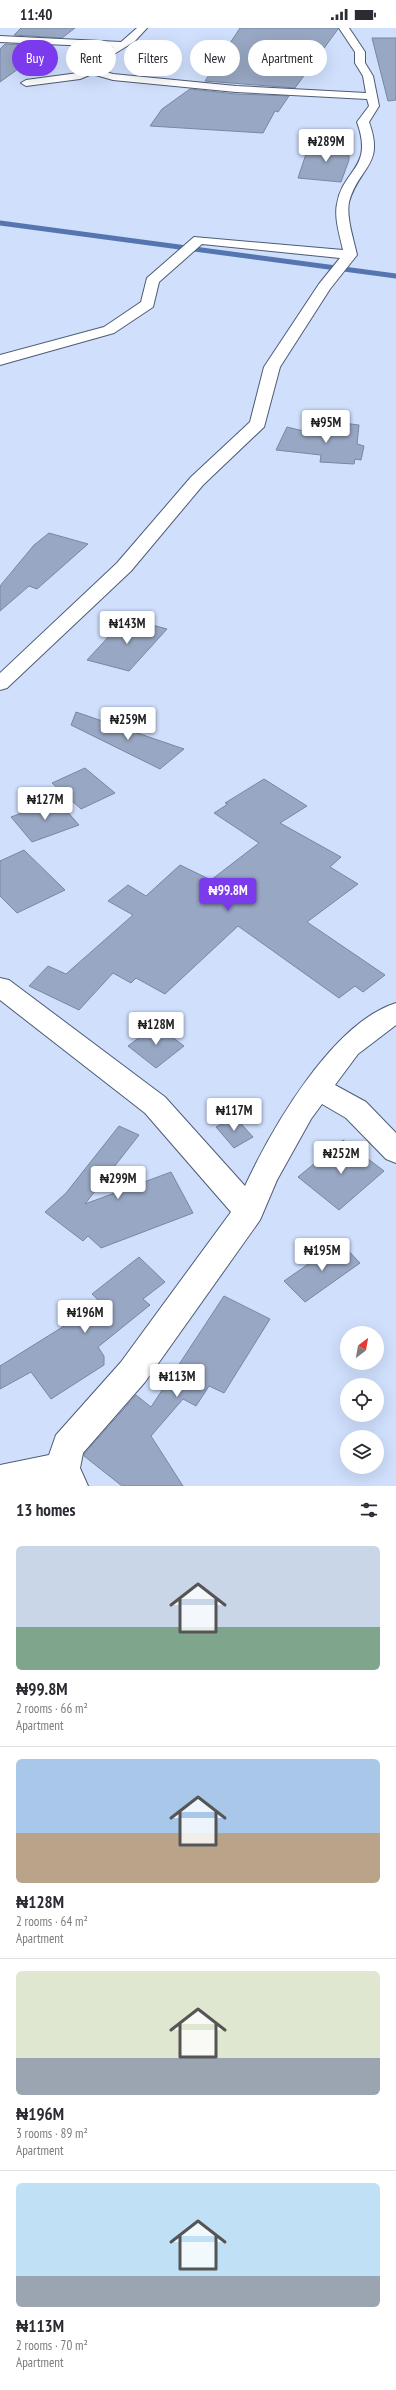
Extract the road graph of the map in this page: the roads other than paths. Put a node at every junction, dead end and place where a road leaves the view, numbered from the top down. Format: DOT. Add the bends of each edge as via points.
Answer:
graph roads {
  1 [pos="142,28"];
  2 [pos="344,28"];
  3 [pos="0,39"];
  4 [pos="122,45"];
  5 [pos="116,49"];
  6 [pos="80,76"];
  7 [pos="109,76"];
  8 [pos="26,82"];
  9 [pos="370,96"];
  10 [pos="350,255"];
  11 [pos="0,360"];
  12 [pos="0,684"];
  13 [pos="0,987"];
  14 [pos="396,1013"];
  15 [pos="318,1089"];
  16 [pos="396,1151"];
  17 [pos="249,1211"];
  18 [pos="67,1477"];
  19 [pos="0,1482"];
  1 -- 4 [label="street"];
  2 -- 9 [label="street" via="360,52 360,63 368,76 372,90"];
  3 -- 4 [label="street"];
  4 -- 5 [label="street"];
  6 -- 8 [label="street"];
  7 -- 9 [label="street" via="236,89"];
  9 -- 10 [label="street" via="374,106 363,122 370,135 370,153 342,204"];
  10 -- 11 [label="street" via="199,240 152,281 148,304 109,330"];
  10 -- 12 [label="street" via="324,286 272,367 258,424 197,480 124,567"];
  13 -- 17 [label="street" via="155,1106"];
  14 -- 15 [label="street" via="378,1023 348,1047"];
  15 -- 16 [label="street" via="356,1110"];
  15 -- 17 [label="street" via="301,1111 264,1177"];
  17 -- 18 [label="street" via="133,1372 68,1446"];
  18 -- 19 [label="street"];
}
